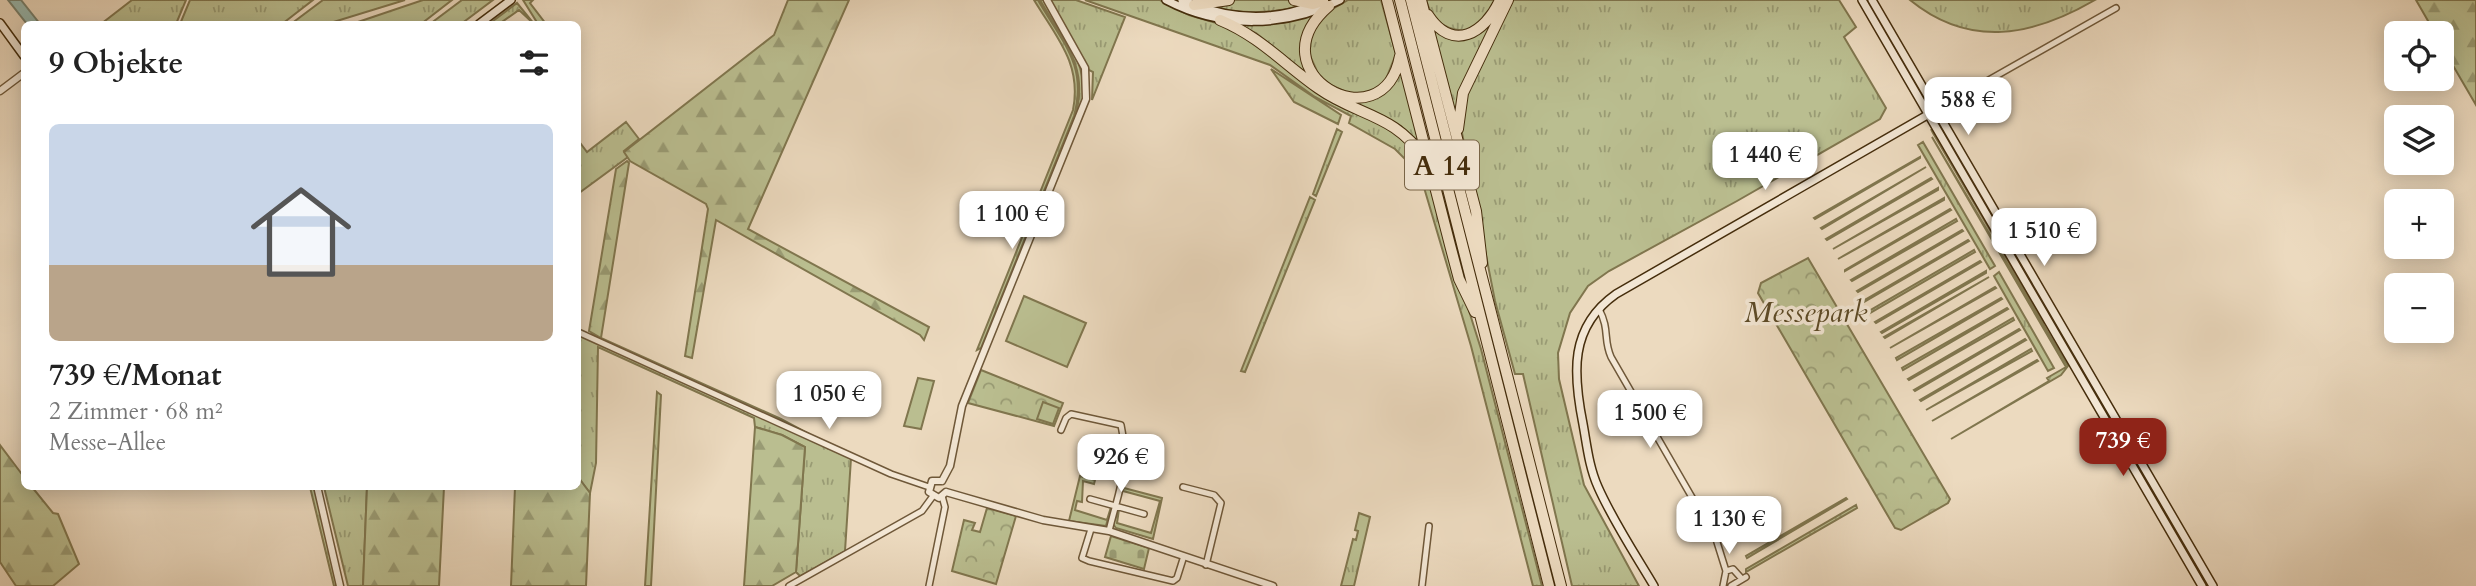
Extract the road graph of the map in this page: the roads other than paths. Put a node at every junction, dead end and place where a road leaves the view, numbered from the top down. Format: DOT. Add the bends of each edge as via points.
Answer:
graph roads {
  1 [pos="511,0"];
  2 [pos="1047,0"];
  3 [pos="1166,0"];
  4 [pos="1182,0"];
  5 [pos="1229,0"];
  6 [pos="1294,0"];
  7 [pos="1340,0"];
  8 [pos="1387,0"];
  9 [pos="1399,0"];
  10 [pos="1410,0"];
  11 [pos="1421,0"];
  12 [pos="1500,0"];
  13 [pos="1508,0"];
  14 [pos="1862,0"];
  15 [pos="1872,0"];
  16 [pos="1326,2"];
  17 [pos="1194,5"];
  18 [pos="2116,8"];
  19 [pos="1220,20"];
  20 [pos="483,21"];
  21 [pos="0,23"];
  22 [pos="21,52"];
  23 [pos="1400,52"];
  24 [pos="21,75"];
  25 [pos="0,91"];
  26 [pos="1936,110"];
  27 [pos="1927,115"];
  28 [pos="1457,136"];
  29 [pos="1430,166"];
  30 [pos="1483,281"];
  31 [pos="1599,309"];
  32 [pos="1483,330"];
  33 [pos="581,333"];
  34 [pos="1611,357"];
  35 [pos="1605,360"];
  36 [pos="1061,430"];
  37 [pos="1670,458"];
  38 [pos="1098,459"];
  39 [pos="1664,462"];
  40 [pos="1125,468"];
  41 [pos="1150,475"];
  42 [pos="942,481"];
  43 [pos="929,487"];
  44 [pos="1183,487"];
  45 [pos="318,490"];
  46 [pos="944,494"];
  47 [pos="933,496"];
  48 [pos="1090,499"];
  49 [pos="1116,506"];
  50 [pos="1144,514"];
  51 [pos="1429,526"];
  52 [pos="1091,529"];
  53 [pos="1109,531"];
  54 [pos="1183,559"];
  55 [pos="1206,565"];
  56 [pos="1726,571"];
  57 [pos="1248,578"];
  58 [pos="340,586"];
  59 [pos="789,586"];
  60 [pos="929,586"];
  61 [pos="1245,586"];
  62 [pos="1273,586"];
  63 [pos="1422,586"];
  64 [pos="1549,586"];
  65 [pos="1561,586"];
  66 [pos="1654,586"];
  67 [pos="1723,586"];
  68 [pos="1731,586"];
  69 [pos="2203,586"];
  70 [pos="2213,586"];
  1 -- 20 [label="main road"];
  2 -- 42 [label="street" via="1085,68 1086,99 962,406 950,466"];
  3 -- 19 [label="main road"];
  4 -- 17 [label="main road"];
  5 -- 17 [label="highway"];
  6 -- 16 [label="highway"];
  7 -- 16 [label="main road"];
  8 -- 23 [label="highway"];
  9 -- 32 [label="highway, A 14"];
  10 -- 30 [label="highway, A 14"];
  11 -- 12 [label="highway" via="1436,26 1461,35 1486,25"];
  11 -- 28 [label="highway"];
  13 -- 28 [label="highway" via="1463,93"];
  14 -- 27 [label="main road"];
  15 -- 26 [label="main road"];
  16 -- 17 [label="main road" via="1265,16 1213,13"];
  16 -- 19 [label="main road" via="1287,19"];
  16 -- 23 [label="highway" via="1308,28 1304,52 1313,75 1331,90 1359,99 1379,93 1393,79"];
  18 -- 26 [label="street"];
  19 -- 29 [label="highway" via="1267,45 1320,90 1401,130"];
  21 -- 22 [label="main road"];
  23 -- 29 [label="highway"];
  24 -- 25 [label="street"];
  26 -- 27 [label="main road"];
  26 -- 70 [label="main road"];
  27 -- 31 [label="main road" via="1616,294"];
  27 -- 69 [label="main road"];
  28 -- 30 [label="highway" via="1480,232"];
  29 -- 32 [label="highway" via="1459,279"];
  30 -- 65 [label="highway, A 14"];
  31 -- 34 [label="street" via="1607,326"];
  31 -- 66 [label="main road" via="1582,334 1575,357 1576,390 1590,465 1606,505"];
  32 -- 64 [label="highway, A 14"];
  33 -- 43 [label="street"];
  34 -- 35 [label="street"];
  34 -- 37 [label="street"];
  36 -- 40 [label="street" via="1071,414 1121,425"];
  37 -- 39 [label="street"];
  37 -- 56 [label="street" via="1716,539"];
  38 -- 40 [label="street"];
  40 -- 41 [label="street"];
  40 -- 49 [label="street"];
  42 -- 43 [label="street" via="934,480"];
  42 -- 46 [label="street"];
  43 -- 47 [label="street"];
  44 -- 55 [label="street" via="1214,495 1221,503"];
  45 -- 58 [label="street"];
  46 -- 47 [label="street"];
  46 -- 52 [label="street"];
  46 -- 60 [label="street"];
  47 -- 59 [label="street" via="922,511"];
  48 -- 49 [label="street"];
  49 -- 50 [label="street"];
  49 -- 53 [label="street"];
  51 -- 63 [label="street"];
  52 -- 53 [label="street"];
  52 -- 54 [label="street" via="1082,558 1089,561 1173,581"];
  53 -- 54 [label="street"];
  54 -- 55 [label="street"];
  55 -- 57 [label="street"];
  56 -- 67 [label="street"];
  56 -- 68 [label="street" via="1736,569 1744,578"];
  57 -- 61 [label="street"];
  57 -- 62 [label="street"];
}
